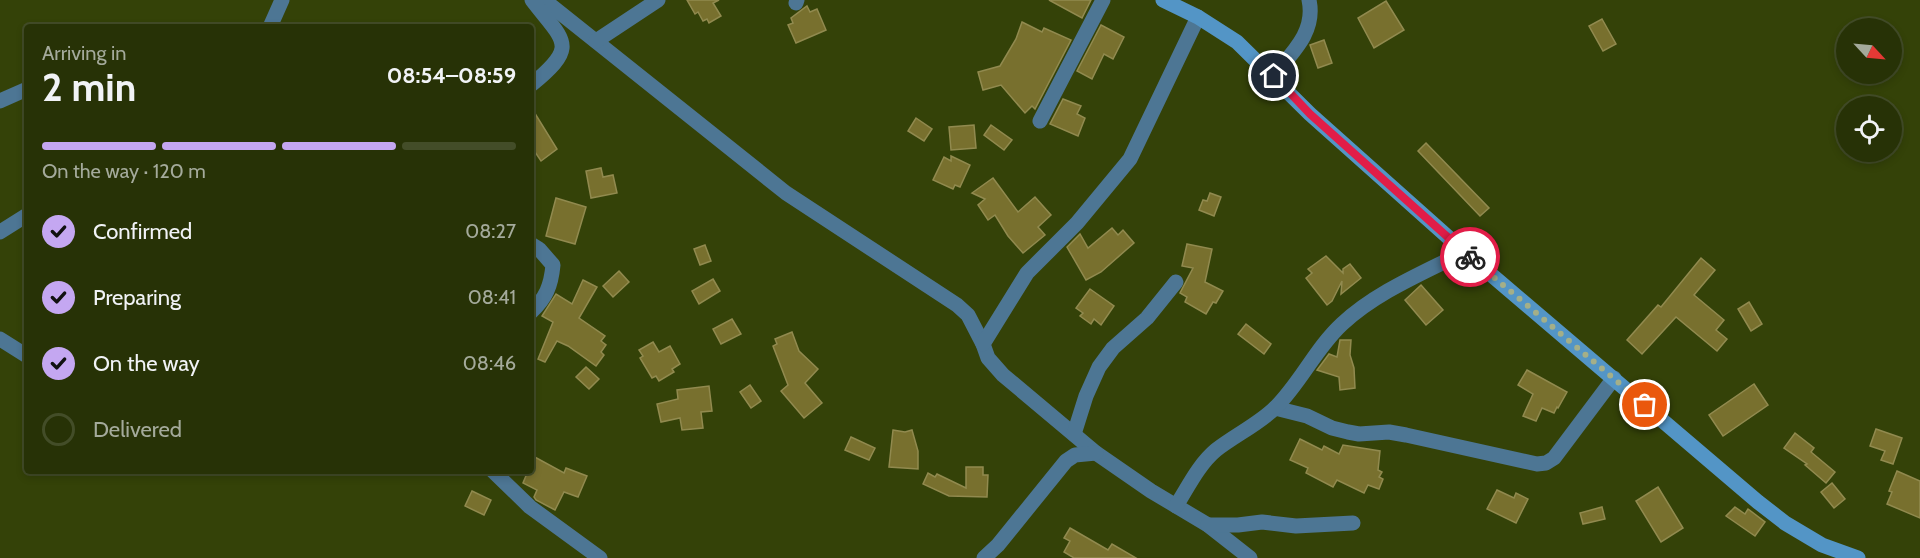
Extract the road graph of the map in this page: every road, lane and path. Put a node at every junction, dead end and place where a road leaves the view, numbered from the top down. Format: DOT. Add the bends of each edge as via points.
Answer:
graph roads {
  1 [pos="282,0"];
  2 [pos="532,0"];
  3 [pos="544,0"];
  4 [pos="658,0"];
  5 [pos="1103,0"];
  6 [pos="1163,0"];
  7 [pos="1309,0"];
  8 [pos="1198,17"];
  9 [pos="271,24"];
  10 [pos="596,41"];
  11 [pos="1274,76"];
  12 [pos="534,82"];
  13 [pos="24,90"];
  14 [pos="0,101"];
  15 [pos="1040,121"];
  16 [pos="24,217"];
  17 [pos="0,232"];
  18 [pos="534,246"];
  19 [pos="1464,252"];
  20 [pos="1176,282"];
  21 [pos="534,309"];
  22 [pos="0,339"];
  23 [pos="984,344"];
  24 [pos="24,354"];
  25 [pos="1614,378"];
  26 [pos="1275,408"];
  27 [pos="1074,434"];
  28 [pos="1096,453"];
  29 [pos="496,474"];
  30 [pos="1176,506"];
  31 [pos="1353,523"];
  32 [pos="1208,525"];
  33 [pos="1243,556"];
  34 [pos="600,558"];
  35 [pos="984,558"];
  36 [pos="1858,558"];
  1 -- 9 [label="street"];
  2 -- 12 [label="street" via="560,35 563,50 561,57"];
  3 -- 10 [label="street"];
  4 -- 10 [label="street"];
  5 -- 15 [label="street"];
  6 -- 8 [label="street"];
  7 -- 11 [label="street" via="1311,21 1305,36"];
  8 -- 11 [label="street" via="1237,42"];
  8 -- 23 [label="street" via="1130,159 1077,223 1027,273"];
  10 -- 23 [label="street" via="786,193 957,305 968,315"];
  11 -- 19 [label="street" via="1310,114"];
  13 -- 14 [label="street"];
  16 -- 17 [label="street"];
  18 -- 21 [label="street" via="553,265 545,299"];
  19 -- 25 [label="street"];
  19 -- 26 [label="street" via="1403,283 1342,324"];
  20 -- 27 [label="street" via="1099,367"];
  22 -- 24 [label="street"];
  23 -- 27 [label="street" via="988,358 1003,375"];
  25 -- 26 [label="street" via="1554,458 1537,464 1389,432 1359,435"];
  25 -- 36 [label="street" via="1785,523 1822,545"];
  26 -- 30 [label="street" via="1214,452"];
  27 -- 28 [label="street"];
  28 -- 30 [label="street"];
  28 -- 35 [label="street" via="1075,455 1066,461"];
  29 -- 34 [label="street" via="530,507"];
  30 -- 32 [label="street"];
  31 -- 32 [label="street"];
  32 -- 33 [label="street"];
}
